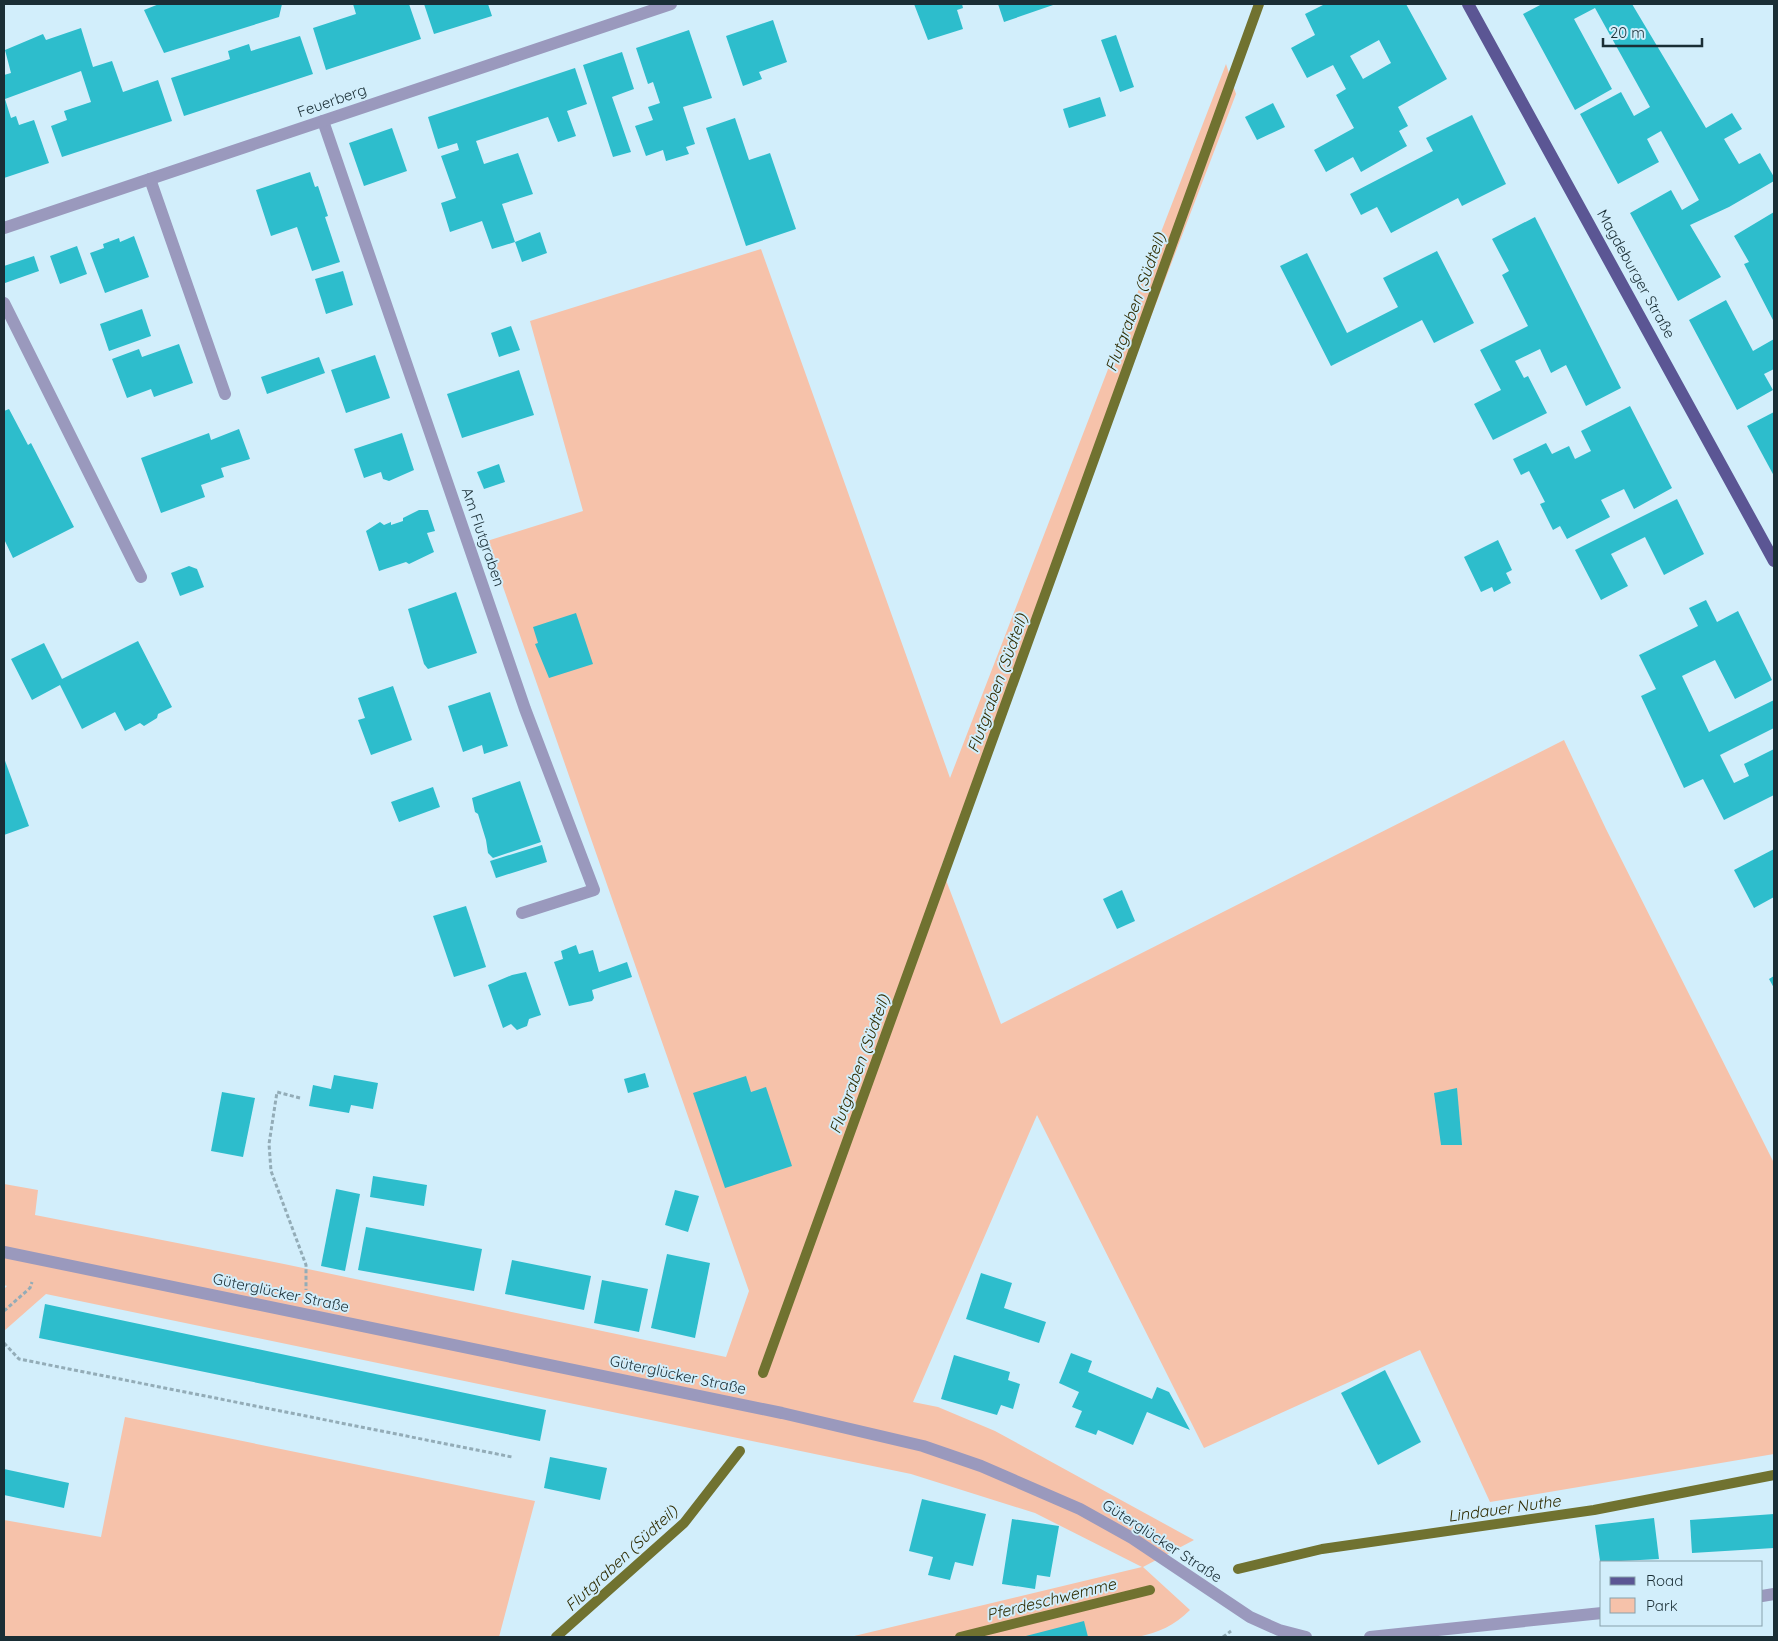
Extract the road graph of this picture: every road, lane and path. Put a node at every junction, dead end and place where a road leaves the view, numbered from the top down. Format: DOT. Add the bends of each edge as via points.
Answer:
graph roads {
  1 [pos="671,4"];
  2 [pos="1468,4"];
  3 [pos="323,121"];
  4 [pos="150,179"];
  5 [pos="4,228"];
  6 [pos="4,303"];
  7 [pos="225,394"];
  8 [pos="1774,561"];
  9 [pos="141,577"];
  10 [pos="522,914"];
  11 [pos="300,1098"];
  12 [pos="4,1252"];
  13 [pos="42,1260"];
  14 [pos="4,1311"];
  15 [pos="302,1314"];
  16 [pos="4,1343"];
  17 [pos="512,1457"];
  18 [pos="1600,1613"];
  19 [pos="1306,1637"];
  20 [pos="1370,1637"];
  1 -- 3 [label="street, Feuerberg"];
  2 -- 8 [label="main road, Magdeburger Straße"];
  3 -- 4 [label="street, Feuerberg"];
  3 -- 10 [label="street, Am Flutgraben" via="525,708 594,890"];
  4 -- 5 [label="street, Feuerberg"];
  4 -- 7 [label="street"];
  6 -- 9 [label="street"];
  11 -- 15 [label="path" via="277,1092 269,1144 271,1171 306,1265"];
  12 -- 13 [label="street, Güterglücker Straße"];
  13 -- 14 [label="path" via="30,1288"];
  13 -- 15 [label="street, Güterglücker Straße"];
  15 -- 19 [label="street, Güterglücker Straße" via="922,1446 1080,1508 1132,1538 1250,1617"];
  16 -- 17 [label="path" via="19,1359"];
  18 -- 20 [label="street"];
}
